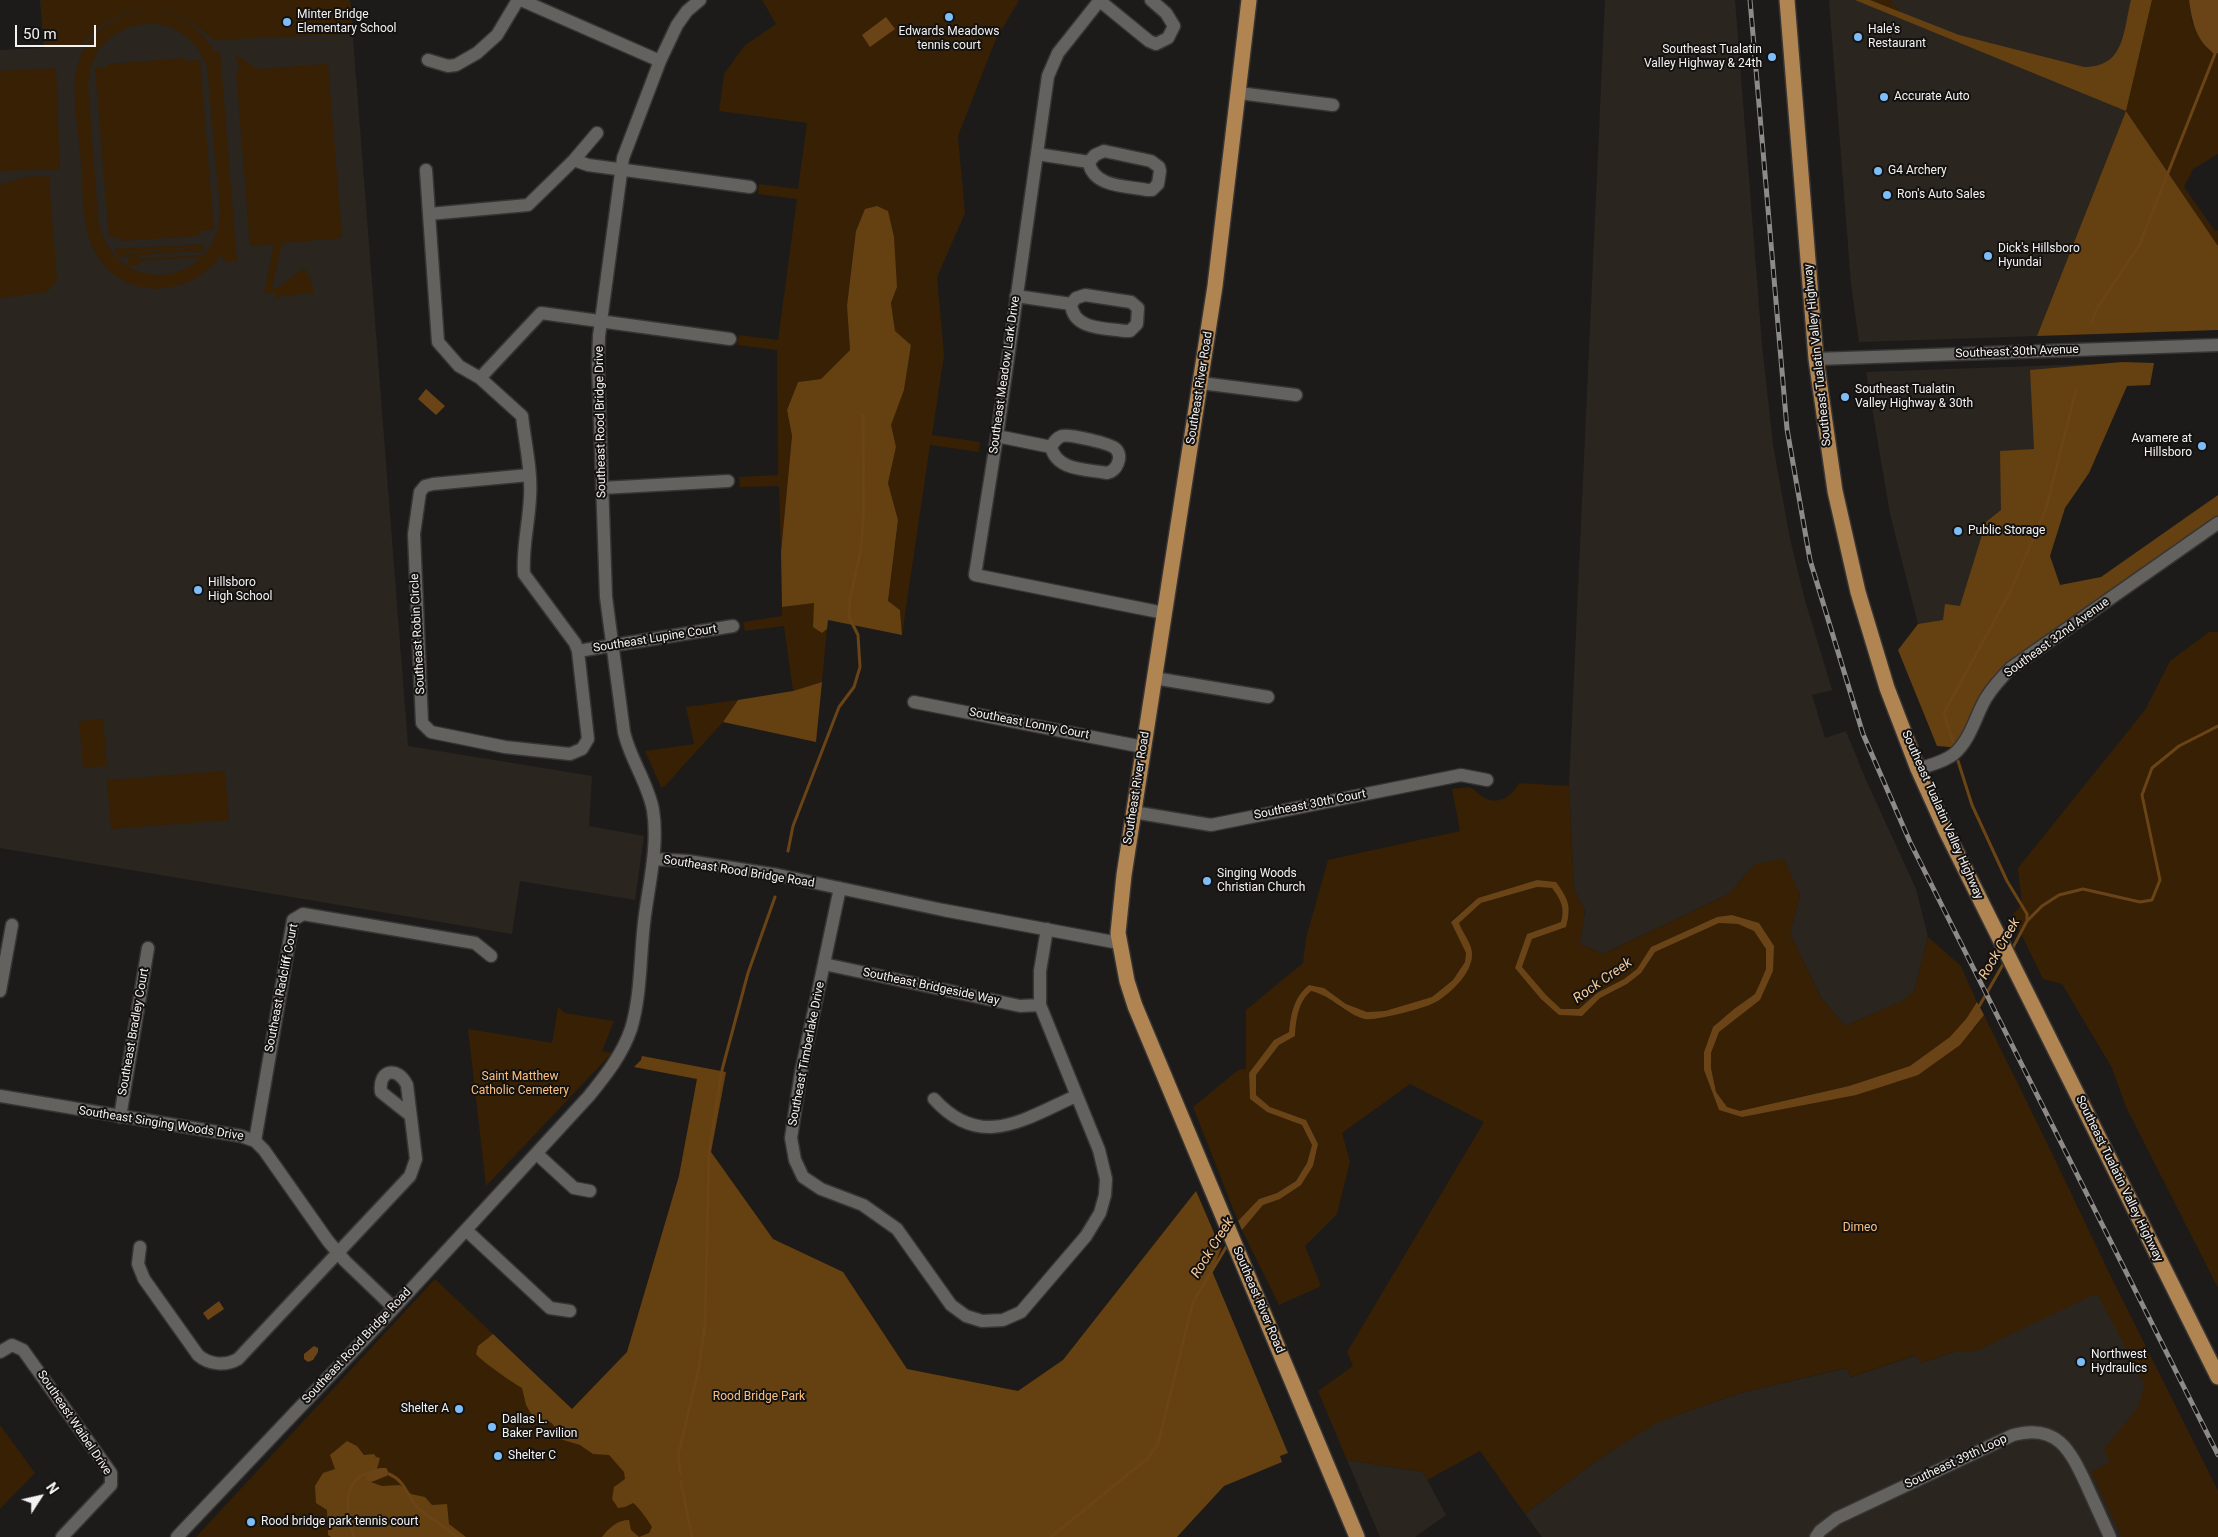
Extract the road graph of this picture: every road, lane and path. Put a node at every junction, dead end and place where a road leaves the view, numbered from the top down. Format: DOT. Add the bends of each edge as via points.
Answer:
graph roads {
  1 [pos="520,0"];
  2 [pos="700,0"];
  3 [pos="1100,0"];
  4 [pos="1151,0"];
  5 [pos="1249,0"];
  6 [pos="1788,0"];
  7 [pos="428,60"];
  8 [pos="660,61"];
  9 [pos="1239,93"];
  10 [pos="1333,105"];
  11 [pos="597,133"];
  12 [pos="1037,154"];
  13 [pos="574,160"];
  14 [pos="1089,162"];
  15 [pos="622,169"];
  16 [pos="426,170"];
  17 [pos="750,187"];
  18 [pos="429,214"];
  19 [pos="1016,296"];
  20 [pos="1071,304"];
  21 [pos="602,323"];
  22 [pos="730,339"];
  23 [pos="2218,345"];
  24 [pos="1816,359"];
  25 [pos="480,378"];
  26 [pos="1201,383"];
  27 [pos="1296,395"];
  28 [pos="997,436"];
  29 [pos="1051,447"];
  30 [pos="529,476"];
  31 [pos="728,481"];
  32 [pos="602,488"];
  33 [pos="2218,523"];
  34 [pos="1164,613"];
  35 [pos="733,626"];
  36 [pos="612,646"];
  37 [pos="578,651"];
  38 [pos="1154,678"];
  39 [pos="1268,697"];
  40 [pos="914,702"];
  41 [pos="1143,747"];
  42 [pos="1918,769"];
  43 [pos="1487,780"];
  44 [pos="1133,812"];
  45 [pos="653,858"];
  46 [pos="840,888"];
  47 [pos="12,925"];
  48 [pos="1047,929"];
  49 [pos="1120,943"];
  50 [pos="148,948"];
  51 [pos="491,956"];
  52 [pos="824,964"];
  53 [pos="0,991"];
  54 [pos="1040,1005"];
  55 [pos="0,1096"];
  56 [pos="1076,1096"];
  57 [pos="934,1099"];
  58 [pos="410,1115"];
  59 [pos="120,1117"];
  60 [pos="255,1140"];
  61 [pos="537,1154"];
  62 [pos="590,1191"];
  63 [pos="466,1230"];
  64 [pos="140,1247"];
  65 [pos="338,1253"];
  66 [pos="394,1308"];
  67 [pos="570,1311"];
  68 [pos="0,1352"];
  69 [pos="2218,1377"];
  70 [pos="62,1537"];
  71 [pos="177,1537"];
  72 [pos="1357,1537"];
  73 [pos="1816,1537"];
  74 [pos="2110,1537"];
  1 -- 7 [label="street" via="497,35 478,53 456,65"];
  1 -- 8 [label="street"];
  2 -- 8 [label="street, Southeast Rood Bridge Drive" via="677,25"];
  3 -- 4 [label="street" via="1156,44 1168,38 1174,26 1166,13"];
  3 -- 12 [label="street, Southeast Meadow Lark Drive" via="1052,64"];
  5 -- 9 [label="main road, Southeast River Road"];
  6 -- 24 [label="main road, Southeast Tualatin Valley Highway"];
  8 -- 15 [label="street, Southeast Rood Bridge Drive" via="628,139"];
  9 -- 10 [label="street"];
  9 -- 26 [label="main road, Southeast River Road"];
  11 -- 13 [label="street"];
  12 -- 14 [label="street"];
  12 -- 19 [label="street, Southeast Meadow Lark Drive"];
  13 -- 15 [label="street"];
  13 -- 18 [label="street" via="528,205"];
  14 -- 14 [label="street" via="1093,174 1102,181 1147,190 1158,184 1159,167 1151,161 1104,151 1095,154"];
  15 -- 17 [label="street"];
  15 -- 21 [label="street, Southeast Rood Bridge Drive"];
  16 -- 18 [label="street"];
  18 -- 25 [label="street" via="438,342 459,366"];
  19 -- 20 [label="street"];
  19 -- 28 [label="street, Southeast Meadow Lark Drive"];
  20 -- 20 [label="street" via="1074,317 1083,324 1125,331 1130,331 1137,324 1138,308 1131,302 1085,294"];
  21 -- 22 [label="street"];
  21 -- 25 [label="street" via="541,313"];
  21 -- 32 [label="street, Southeast Rood Bridge Drive" via="598,365"];
  23 -- 24 [label="street, Southeast 30th Avenue"];
  24 -- 42 [label="main road, Southeast Tualatin Valley Highway" via="1835,491 1856,584 1887,688"];
  25 -- 30 [label="street" via="522,416"];
  26 -- 27 [label="street"];
  26 -- 34 [label="main road, Southeast River Road"];
  28 -- 29 [label="street"];
  28 -- 34 [label="street, Southeast Meadow Lark Drive" via="975,575"];
  29 -- 29 [label="street" via="1055,440 1065,436 1107,444 1119,455 1117,467 1107,473 1066,466 1056,459"];
  30 -- 37 [label="street" via="524,574"];
  30 -- 37 [label="street, Southeast Robin Circle" via="433,484 420,492 414,534 422,723 431,732 505,747 570,754 582,749 588,740"];
  31 -- 32 [label="street"];
  32 -- 36 [label="street, Southeast Rood Bridge Drive" via="606,597"];
  33 -- 42 [label="street, Southeast 32nd Avenue" via="2011,668 1993,688 1969,737 1954,754"];
  34 -- 38 [label="main road, Southeast River Road"];
  35 -- 36 [label="street, Southeast Lupine Court"];
  36 -- 37 [label="street, Southeast Lupine Court"];
  36 -- 45 [label="street, Southeast Rood Bridge Drive" via="626,742 653,810"];
  38 -- 39 [label="street"];
  38 -- 41 [label="main road, Southeast River Road"];
  40 -- 41 [label="street, Southeast Lonny Court"];
  41 -- 44 [label="main road, Southeast River Road"];
  42 -- 69 [label="main road, Southeast Tualatin Valley Highway"];
  43 -- 44 [label="street, Southeast 30th Court" via="1461,775 1211,824"];
  44 -- 49 [label="main road, Southeast River Road" via="1118,933"];
  45 -- 46 [label="street, Southeast Rood Bridge Road" via="714,865"];
  45 -- 61 [label="street, Southeast Rood Bridge Road" via="635,1011 624,1045 606,1076"];
  46 -- 48 [label="street, Southeast Rood Bridge Road"];
  46 -- 52 [label="street, Southeast Timberlake Drive"];
  47 -- 53 [label="street"];
  48 -- 49 [label="street, Southeast Rood Bridge Road"];
  48 -- 54 [label="street, Southeast Timberlake Drive" via="1040,971"];
  49 -- 72 [label="main road, Southeast River Road" via="1135,1006"];
  50 -- 59 [label="street, Southeast Bradley Court"];
  51 -- 60 [label="street, Southeast Radcliff Court" via="475,943 303,914 292,920"];
  52 -- 54 [label="street, Southeast Bridgeside Way" via="1020,1006"];
  52 -- 56 [label="street, Southeast Timberlake Drive" via="791,1138 795,1160 803,1177 821,1189 863,1205 897,1229 951,1305 966,1316 982,1321 1003,1320 1021,1312 1086,1236 1100,1213 1105,1195 1103,1162"];
  54 -- 56 [label="street, Southeast Timberlake Drive"];
  55 -- 59 [label="street, Southeast Singing Woods Drive"];
  56 -- 57 [label="street" via="996,1128 951,1115"];
  58 -- 65 [label="street" via="416,1159 410,1176"];
  59 -- 60 [label="street, Southeast Singing Woods Drive"];
  60 -- 65 [label="street, Southeast Singing Woods Drive"];
  61 -- 62 [label="street" via="574,1188"];
  61 -- 63 [label="street, Southeast Rood Bridge Road"];
  63 -- 66 [label="street, Southeast Rood Bridge Road"];
  63 -- 67 [label="street" via="550,1308"];
  64 -- 65 [label="street" via="138,1264 144,1279 198,1355 225,1364 238,1359"];
  65 -- 66 [label="street, Southeast Singing Woods Drive"];
  66 -- 71 [label="street, Southeast Rood Bridge Road"];
  68 -- 70 [label="street, Southeast Waibel Drive" via="12,1345 23,1350 111,1473 111,1485"];
  73 -- 74 [label="street, Southeast 39th Loop" via="1837,1518 2013,1435 2038,1432 2056,1439 2069,1450"];
}
